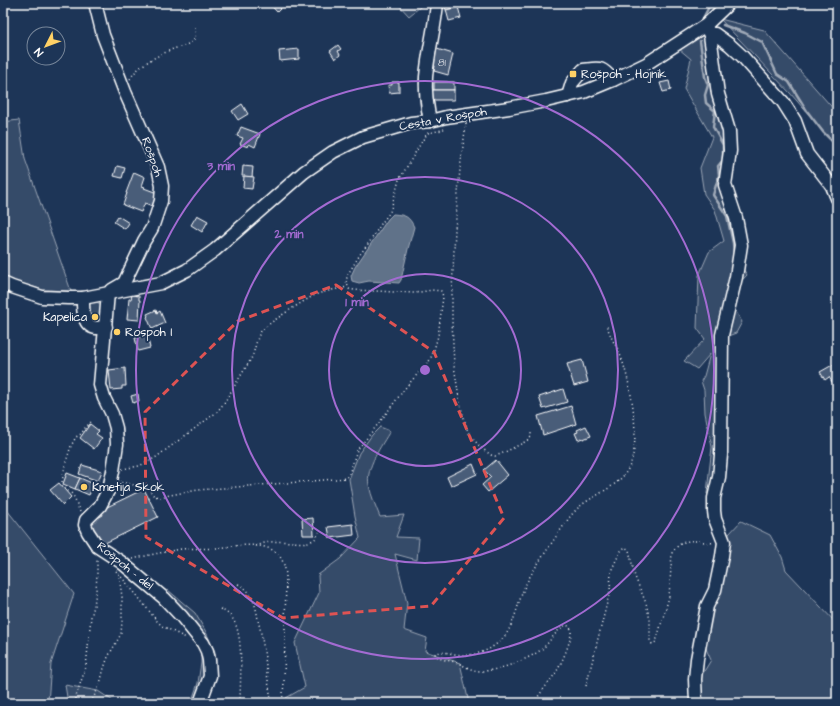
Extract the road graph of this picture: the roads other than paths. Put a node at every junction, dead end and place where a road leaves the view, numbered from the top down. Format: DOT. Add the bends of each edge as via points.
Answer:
graph roads {
  1 [pos="95,3"];
  2 [pos="437,3"];
  3 [pos="729,3"];
  4 [pos="708,30"];
  5 [pos="613,80"];
  6 [pos="568,96"];
  7 [pos="430,121"];
  8 [pos="837,198"];
  9 [pos="3,283"];
  10 [pos="108,293"];
  11 [pos="83,298"];
  12 [pos="106,327"];
  13 [pos="200,703"];
  14 [pos="696,703"];
  1 -- 10 [label="street, Rošpoh" via="103,35 158,167 162,186 161,201 152,228 124,283"];
  2 -- 7 [label="street" via="426,78"];
  3 -- 4 [label="street, Cesta v Rošpoh"];
  4 -- 5 [label="street, Cesta v Rošpoh"];
  4 -- 8 [label="street" via="742,56 783,102 795,121 807,154 832,186"];
  4 -- 14 [label="street" via="718,94 728,131 730,151 725,184 736,218 741,245 722,335 721,455 714,511 724,542 715,590 707,606 697,659"];
  5 -- 6 [label="street, Cesta v Rošpoh"];
  5 -- 6 [label="street" via="599,68 583,70 572,83"];
  6 -- 7 [label="street, Cesta v Rošpoh"];
  7 -- 10 [label="street, Cesta v Rošpoh" via="411,123 363,137 333,152 304,172 215,250 187,270 161,283"];
  9 -- 11 [label="street, Cesta v Rošpoh" via="42,297"];
  10 -- 11 [label="street, Cesta v Rošpoh"];
  10 -- 12 [label="street"];
  11 -- 12 [label="street" via="87,322 95,328"];
  12 -- 13 [label="street, Rošpoh - del" via="100,385 112,414 117,444 109,489 85,525 98,547 117,566 164,598 203,643 209,660 210,676"];
}
